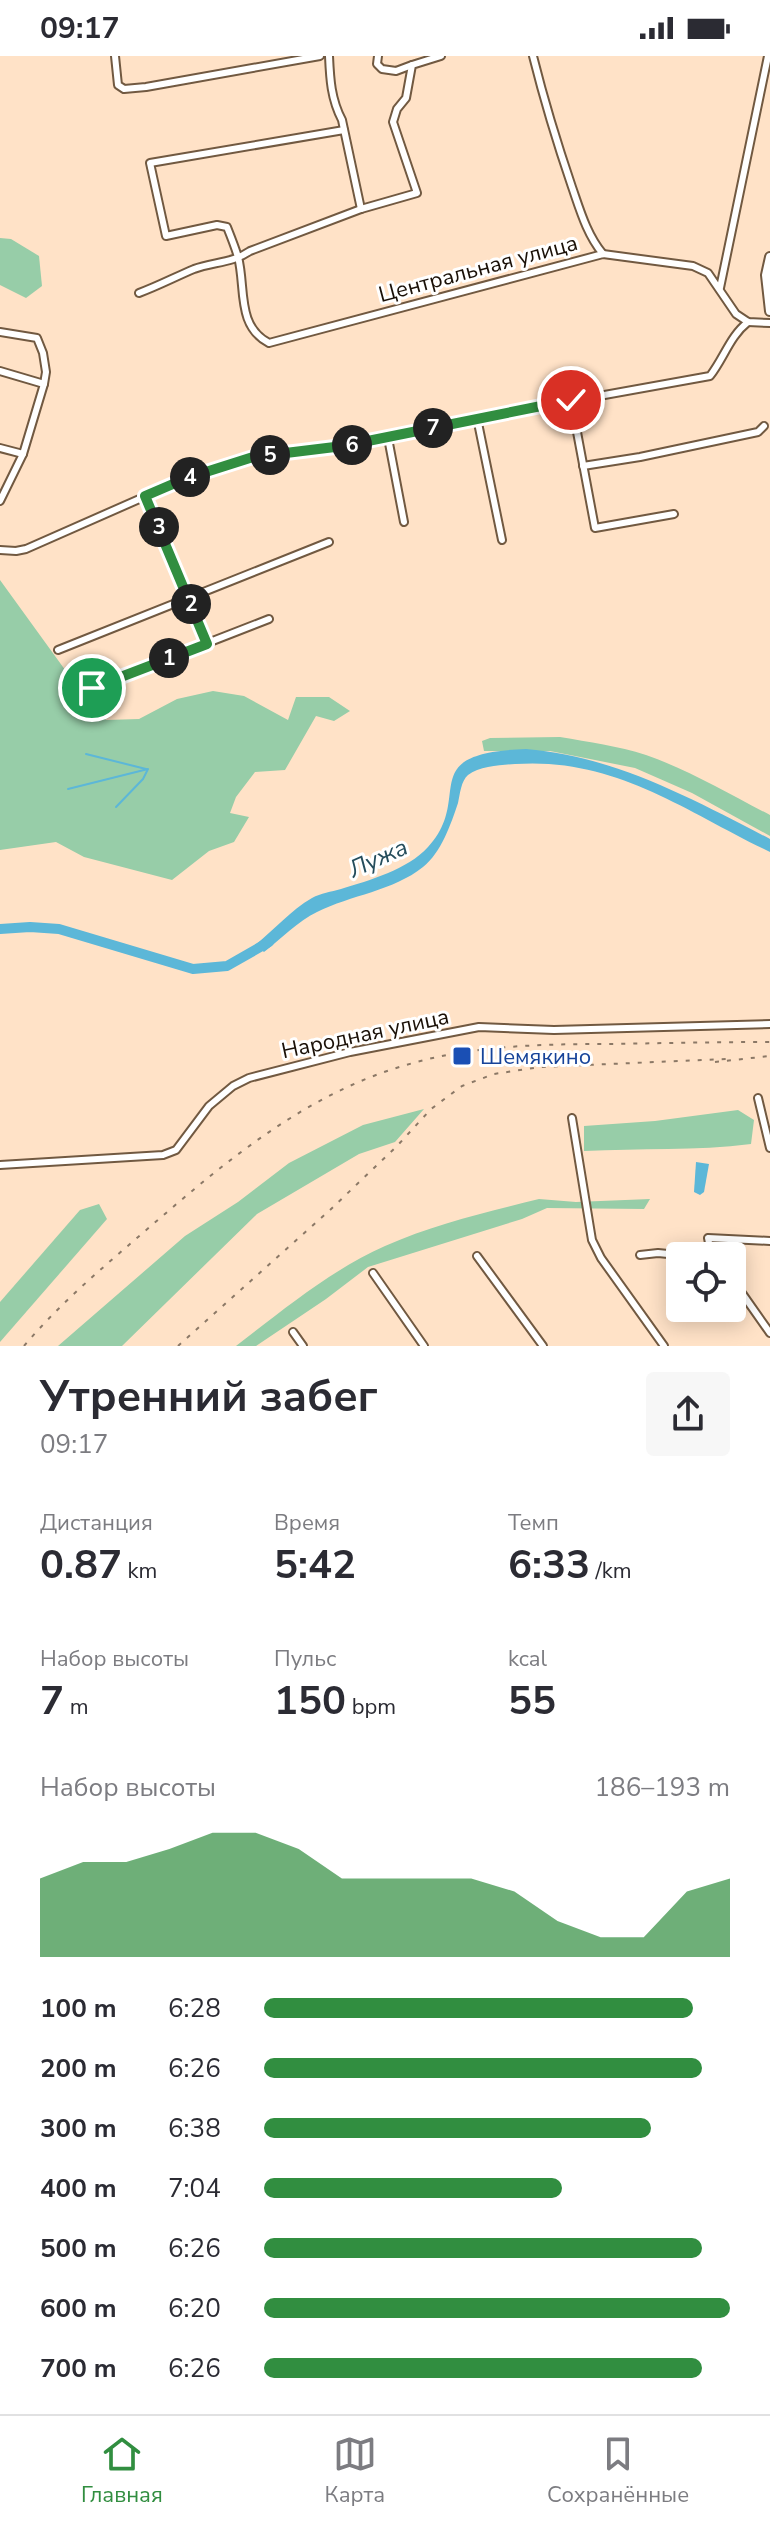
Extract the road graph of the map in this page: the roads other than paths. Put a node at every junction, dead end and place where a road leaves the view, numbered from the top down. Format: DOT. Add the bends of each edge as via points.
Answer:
graph roads {
  1 [pos="115,56"];
  2 [pos="320,56"];
  3 [pos="329,56"];
  4 [pos="378,56"];
  5 [pos="441,56"];
  6 [pos="533,56"];
  7 [pos="768,56"];
  8 [pos="412,65"];
  9 [pos="344,130"];
  10 [pos="361,209"];
  11 [pos="603,254"];
  12 [pos="770,257"];
  13 [pos="239,259"];
  14 [pos="720,288"];
  15 [pos="139,293"];
  16 [pos="770,311"];
  17 [pos="748,322"];
  18 [pos="770,323"];
  19 [pos="0,332"];
  20 [pos="0,371"];
  21 [pos="44,384"];
  22 [pos="571,400"];
  23 [pos="477,418"];
  24 [pos="764,426"];
  25 [pos="388,438"];
  26 [pos="0,448"];
  27 [pos="23,454"];
  28 [pos="583,466"];
  29 [pos="145,496"];
  30 [pos="0,501"];
  31 [pos="674,514"];
  32 [pos="404,522"];
  33 [pos="502,540"];
  34 [pos="329,542"];
  35 [pos="0,550"];
  36 [pos="189,599"];
  37 [pos="269,619"];
  38 [pos="207,644"];
  39 [pos="58,650"];
  40 [pos="92,688"];
  41 [pos="770,1024"];
  42 [pos="758,1098"];
  43 [pos="572,1118"];
  44 [pos="770,1147"];
  45 [pos="0,1165"];
  46 [pos="770,1241"];
  47 [pos="709,1242"];
  48 [pos="666,1254"];
  49 [pos="640,1255"];
  50 [pos="477,1256"];
  51 [pos="373,1273"];
  52 [pos="746,1299"];
  53 [pos="293,1332"];
  54 [pos="770,1333"];
  55 [pos="303,1346"];
  56 [pos="424,1346"];
  57 [pos="543,1346"];
  58 [pos="664,1346"];
  1 -- 2 [label="street" via="118,85 124,89"];
  3 -- 9 [label="street" via="330,83"];
  4 -- 8 [label="street" via="382,69"];
  5 -- 8 [label="street"];
  6 -- 11 [label="street" via="575,196"];
  7 -- 14 [label="street"];
  8 -- 10 [label="street" via="406,98 393,122 417,193"];
  9 -- 10 [label="street"];
  9 -- 13 [label="street" via="150,163 166,236 227,227"];
  10 -- 13 [label="street"];
  11 -- 13 [label="street, Центральная улица" via="269,343 253,331 243,306"];
  11 -- 14 [label="street, Центральная улица" via="693,266 708,273"];
  12 -- 16 [label="street"];
  13 -- 15 [label="street" via="192,270"];
  14 -- 17 [label="street, Центральная улица" via="736,314"];
  17 -- 18 [label="street"];
  17 -- 22 [label="street" via="736,331 710,376"];
  19 -- 21 [label="street" via="37,338"];
  20 -- 21 [label="street"];
  21 -- 27 [label="street"];
  22 -- 23 [label="street"];
  22 -- 28 [label="street"];
  23 -- 25 [label="street"];
  23 -- 33 [label="street"];
  24 -- 28 [label="street" via="758,432"];
  25 -- 29 [label="street" via="253,457"];
  25 -- 32 [label="street"];
  26 -- 27 [label="street"];
  27 -- 30 [label="street"];
  28 -- 31 [label="street" via="595,528"];
  29 -- 35 [label="street" via="26,549"];
  29 -- 36 [label="street"];
  34 -- 36 [label="street"];
  36 -- 38 [label="street"];
  36 -- 39 [label="street"];
  37 -- 38 [label="street"];
  38 -- 40 [label="street"];
  41 -- 45 [label="street, Народная улица" via="479,1027 249,1078 220,1095 176,1150 163,1155"];
  42 -- 44 [label="street"];
  43 -- 58 [label="street" via="596,1249"];
  46 -- 47 [label="street" via="708,1238"];
  48 -- 49 [label="street"];
  50 -- 57 [label="street"];
  51 -- 56 [label="street"];
  52 -- 54 [label="street"];
  53 -- 55 [label="street"];
}
